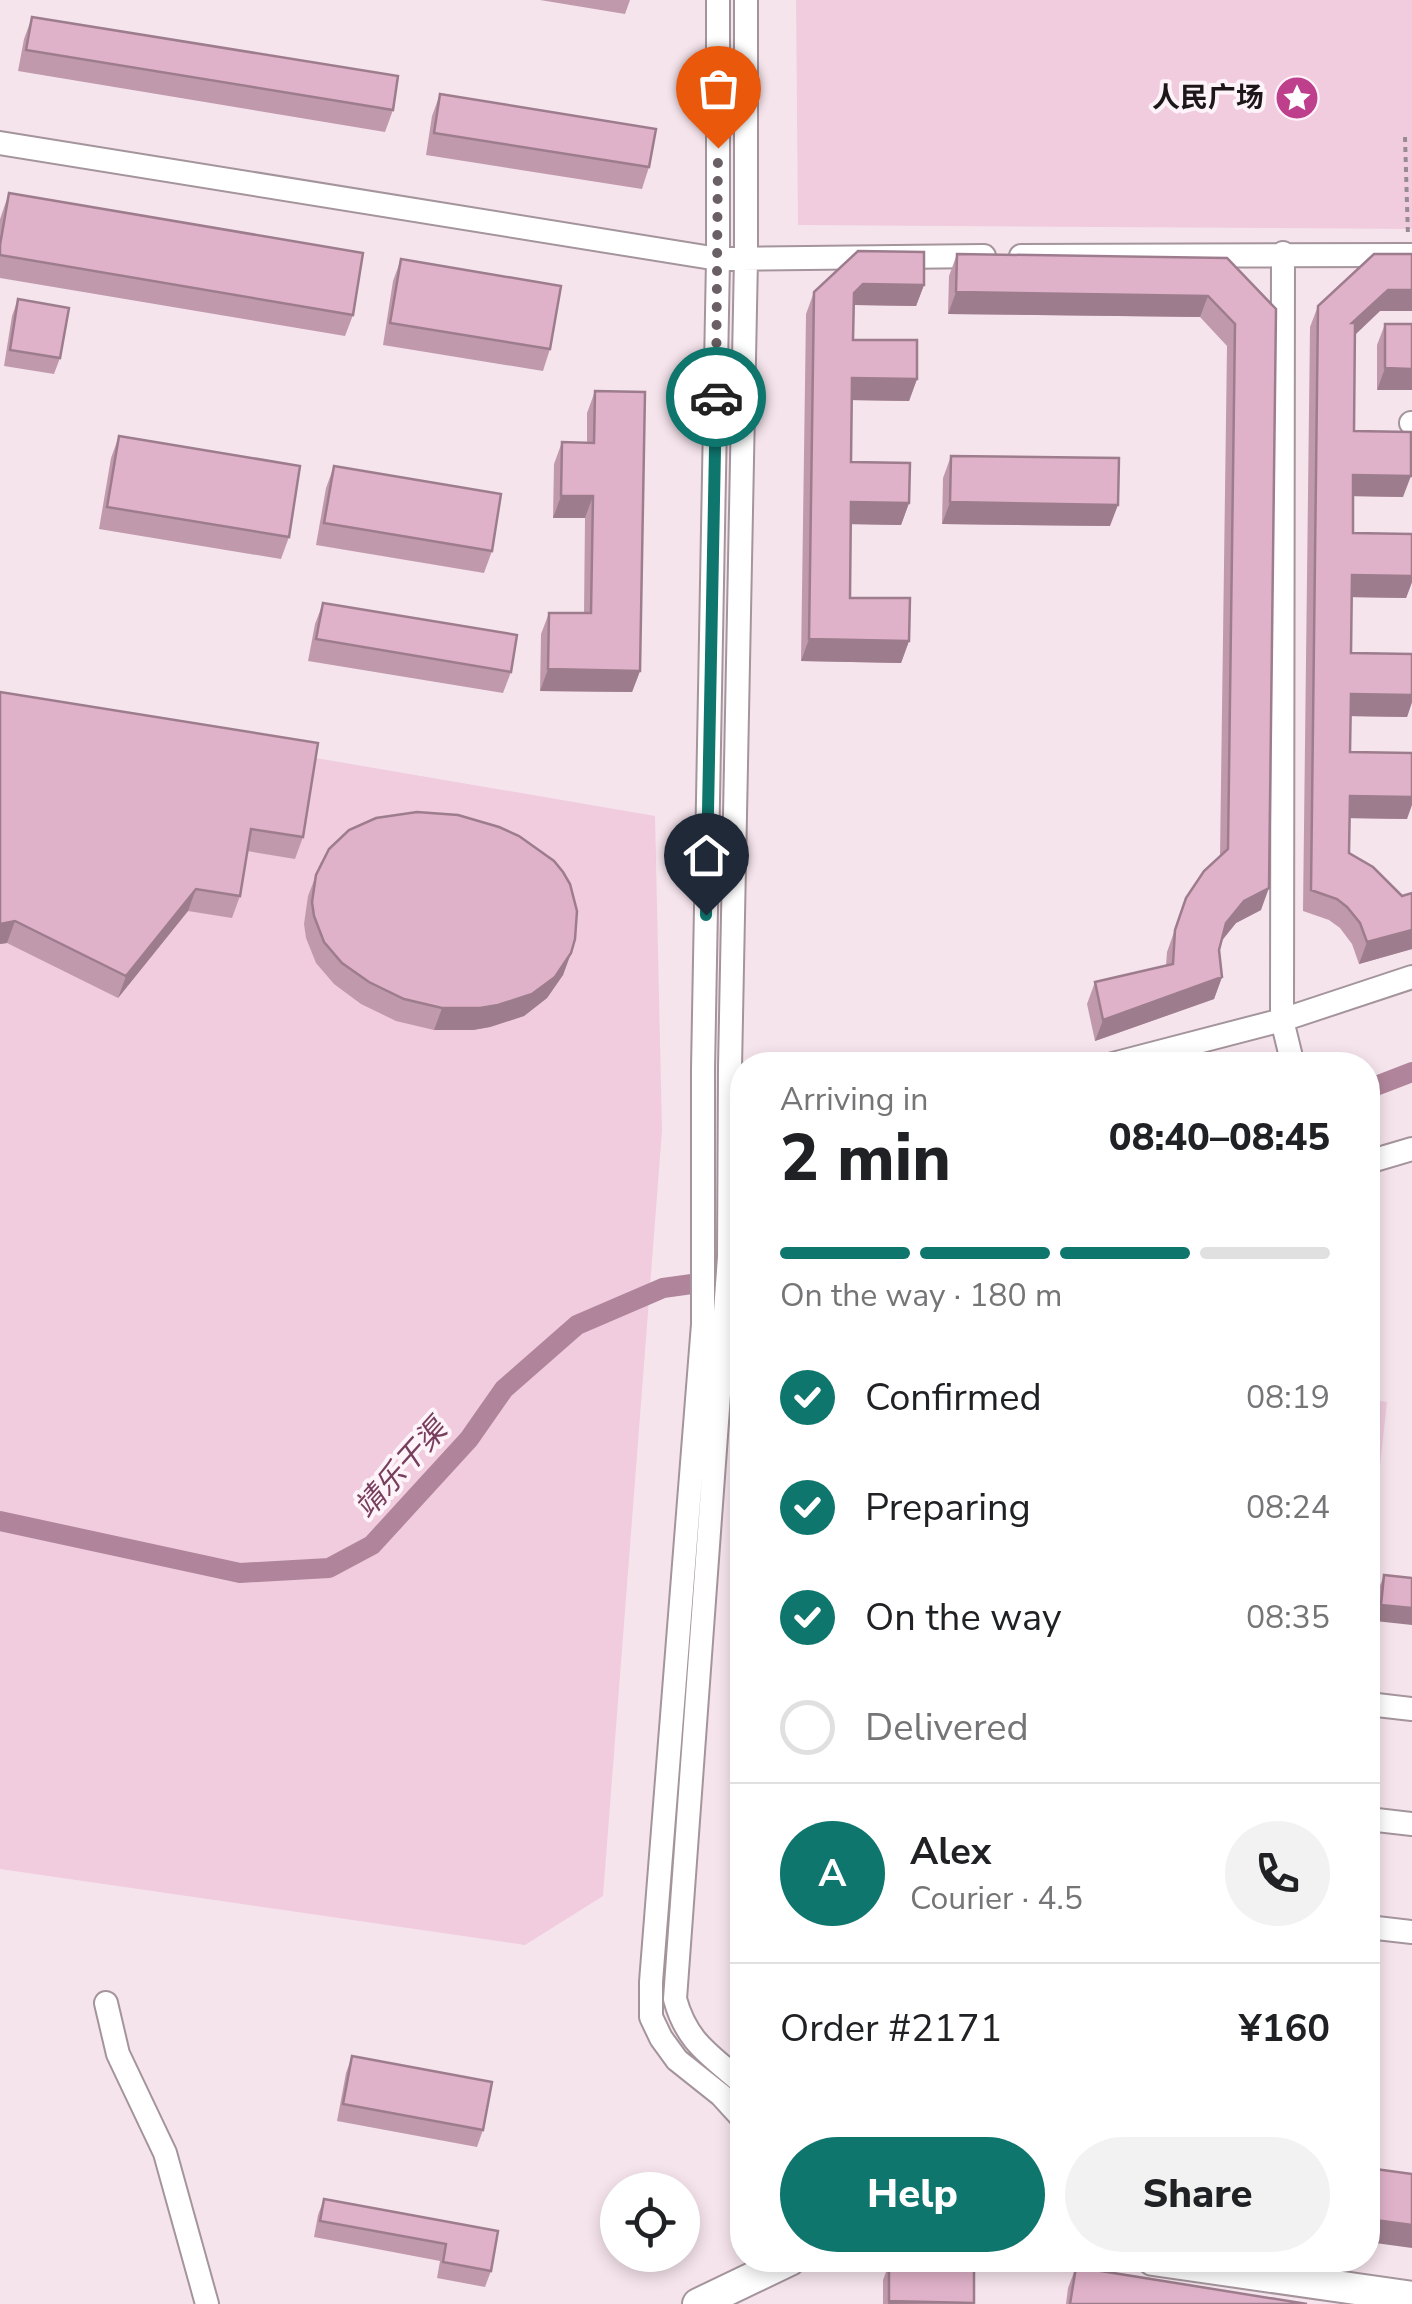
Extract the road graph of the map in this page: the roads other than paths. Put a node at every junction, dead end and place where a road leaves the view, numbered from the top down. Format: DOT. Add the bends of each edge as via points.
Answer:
graph roads {
  1 [pos="718,0"];
  2 [pos="746,0"];
  3 [pos="0,144"];
  4 [pos="1283,253"];
  5 [pos="1410,254"];
  6 [pos="746,258"];
  7 [pos="718,259"];
  8 [pos="1412,977"];
  9 [pos="1282,1020"];
  10 [pos="736,1052"];
  11 [pos="1159,1052"];
  12 [pos="1291,1052"];
  13 [pos="730,1068"];
  14 [pos="703,1069"];
  15 [pos="1412,1148"];
  16 [pos="1380,1158"];
  17 [pos="730,1230"];
  18 [pos="724,1328"];
  19 [pos="1380,1705"];
  20 [pos="1412,1708"];
  21 [pos="1380,1820"];
  22 [pos="1412,1824"];
  23 [pos="1380,1928"];
  24 [pos="1412,1932"];
  25 [pos="106,2003"];
  26 [pos="730,2072"];
  27 [pos="730,2105"];
  28 [pos="775,2272"];
  29 [pos="1237,2272"];
  30 [pos="753,2290"];
  31 [pos="1412,2297"];
  32 [pos="207,2304"];
  33 [pos="698,2304"];
  1 -- 7 [label="street"];
  2 -- 6 [label="street"];
  3 -- 7 [label="street"];
  4 -- 5 [label="street"];
  4 -- 6 [label="street"];
  4 -- 9 [label="street"];
  6 -- 7 [label="street"];
  6 -- 10 [label="street"];
  7 -- 14 [label="street"];
  8 -- 9 [label="street"];
  9 -- 11 [label="street"];
  9 -- 12 [label="street"];
  13 -- 14 [label="street"];
  14 -- 18 [label="street" via="704,1252"];
  15 -- 16 [label="street"];
  17 -- 18 [label="street"];
  18 -- 26 [label="street" via="675,1999 692,2038"];
  18 -- 27 [label="street" via="651,2016 677,2060"];
  19 -- 20 [label="street"];
  21 -- 22 [label="street"];
  23 -- 24 [label="street"];
  25 -- 32 [label="street" via="118,2054 165,2153"];
  28 -- 30 [label="main road"];
  29 -- 31 [label="main road"];
  30 -- 33 [label="main road"];
}
